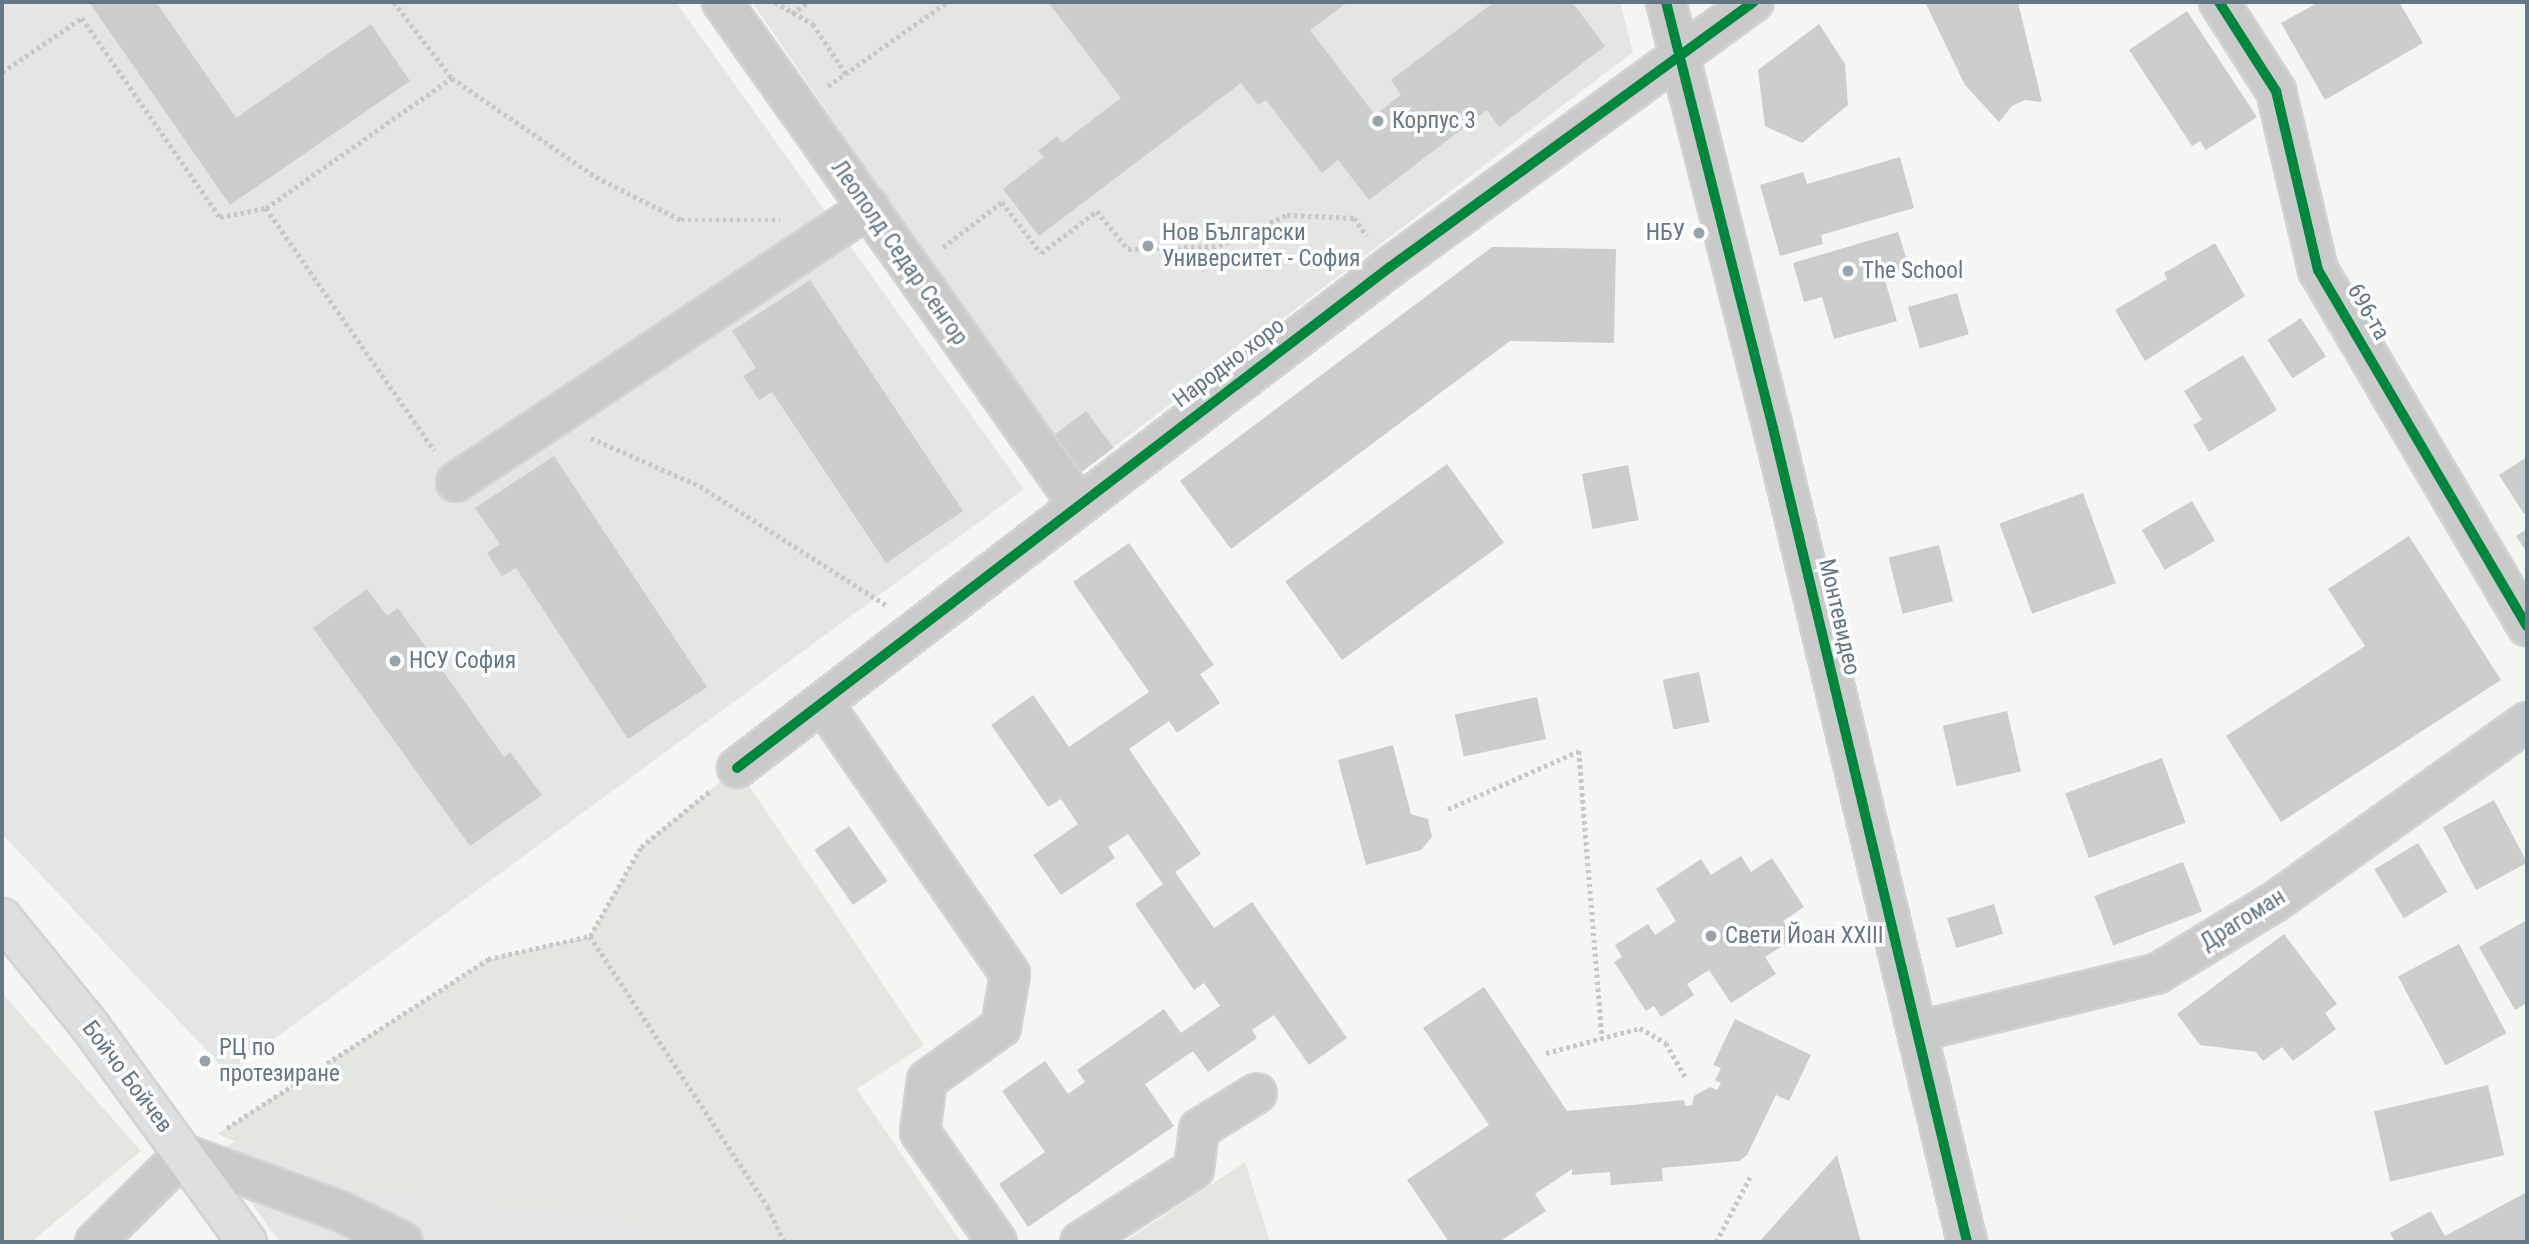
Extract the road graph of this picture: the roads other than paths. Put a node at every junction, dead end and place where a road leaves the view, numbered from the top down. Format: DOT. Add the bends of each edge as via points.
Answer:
graph roads {
  1 [pos="722,2"];
  2 [pos="1666,2"];
  3 [pos="1754,2"];
  4 [pos="2219,2"];
  5 [pos="1679,56"];
  6 [pos="869,208"];
  7 [pos="456,482"];
  8 [pos="1078,504"];
  9 [pos="2527,626"];
  10 [pos="824,705"];
  11 [pos="2527,722"];
  12 [pos="737,768"];
  13 [pos="2,918"];
  14 [pos="1919,1031"];
  15 [pos="1257,1093"];
  16 [pos="184,1154"];
  17 [pos="340,1211"];
  18 [pos="94,1242"];
  19 [pos="247,1242"];
  20 [pos="360,1242"];
  21 [pos="404,1242"];
  22 [pos="997,1242"];
  23 [pos="1080,1242"];
  24 [pos="1967,1242"];
  1 -- 6 [label="street, Леополд Седар Сенгор"];
  2 -- 5 [label="street, Монтевидео"];
  3 -- 5 [label="street, Народно хоро"];
  4 -- 9 [label="street, 696-та" via="2276,91 2318,270"];
  5 -- 8 [label="street, Народно хоро" via="1390,267"];
  5 -- 14 [label="street, Монтевидео"];
  6 -- 7 [label="street"];
  6 -- 8 [label="street, Леополд Седар Сенгор"];
  8 -- 10 [label="street, Народно хоро"];
  10 -- 12 [label="street, Народно хоро"];
  10 -- 22 [label="street" via="1010,974 1001,1027 927,1080 920,1132"];
  11 -- 14 [label="street, Драгоман" via="2276,901 2158,973"];
  13 -- 16 [label="highway, Бойчо Бойчев" via="90,1026"];
  14 -- 24 [label="street, Монтевидео"];
  15 -- 23 [label="street" via="1199,1129 1195,1169"];
  16 -- 17 [label="street"];
  16 -- 18 [label="street"];
  16 -- 19 [label="highway, Бойчо Бойчев"];
  17 -- 20 [label="street"];
  17 -- 21 [label="street"];
}
